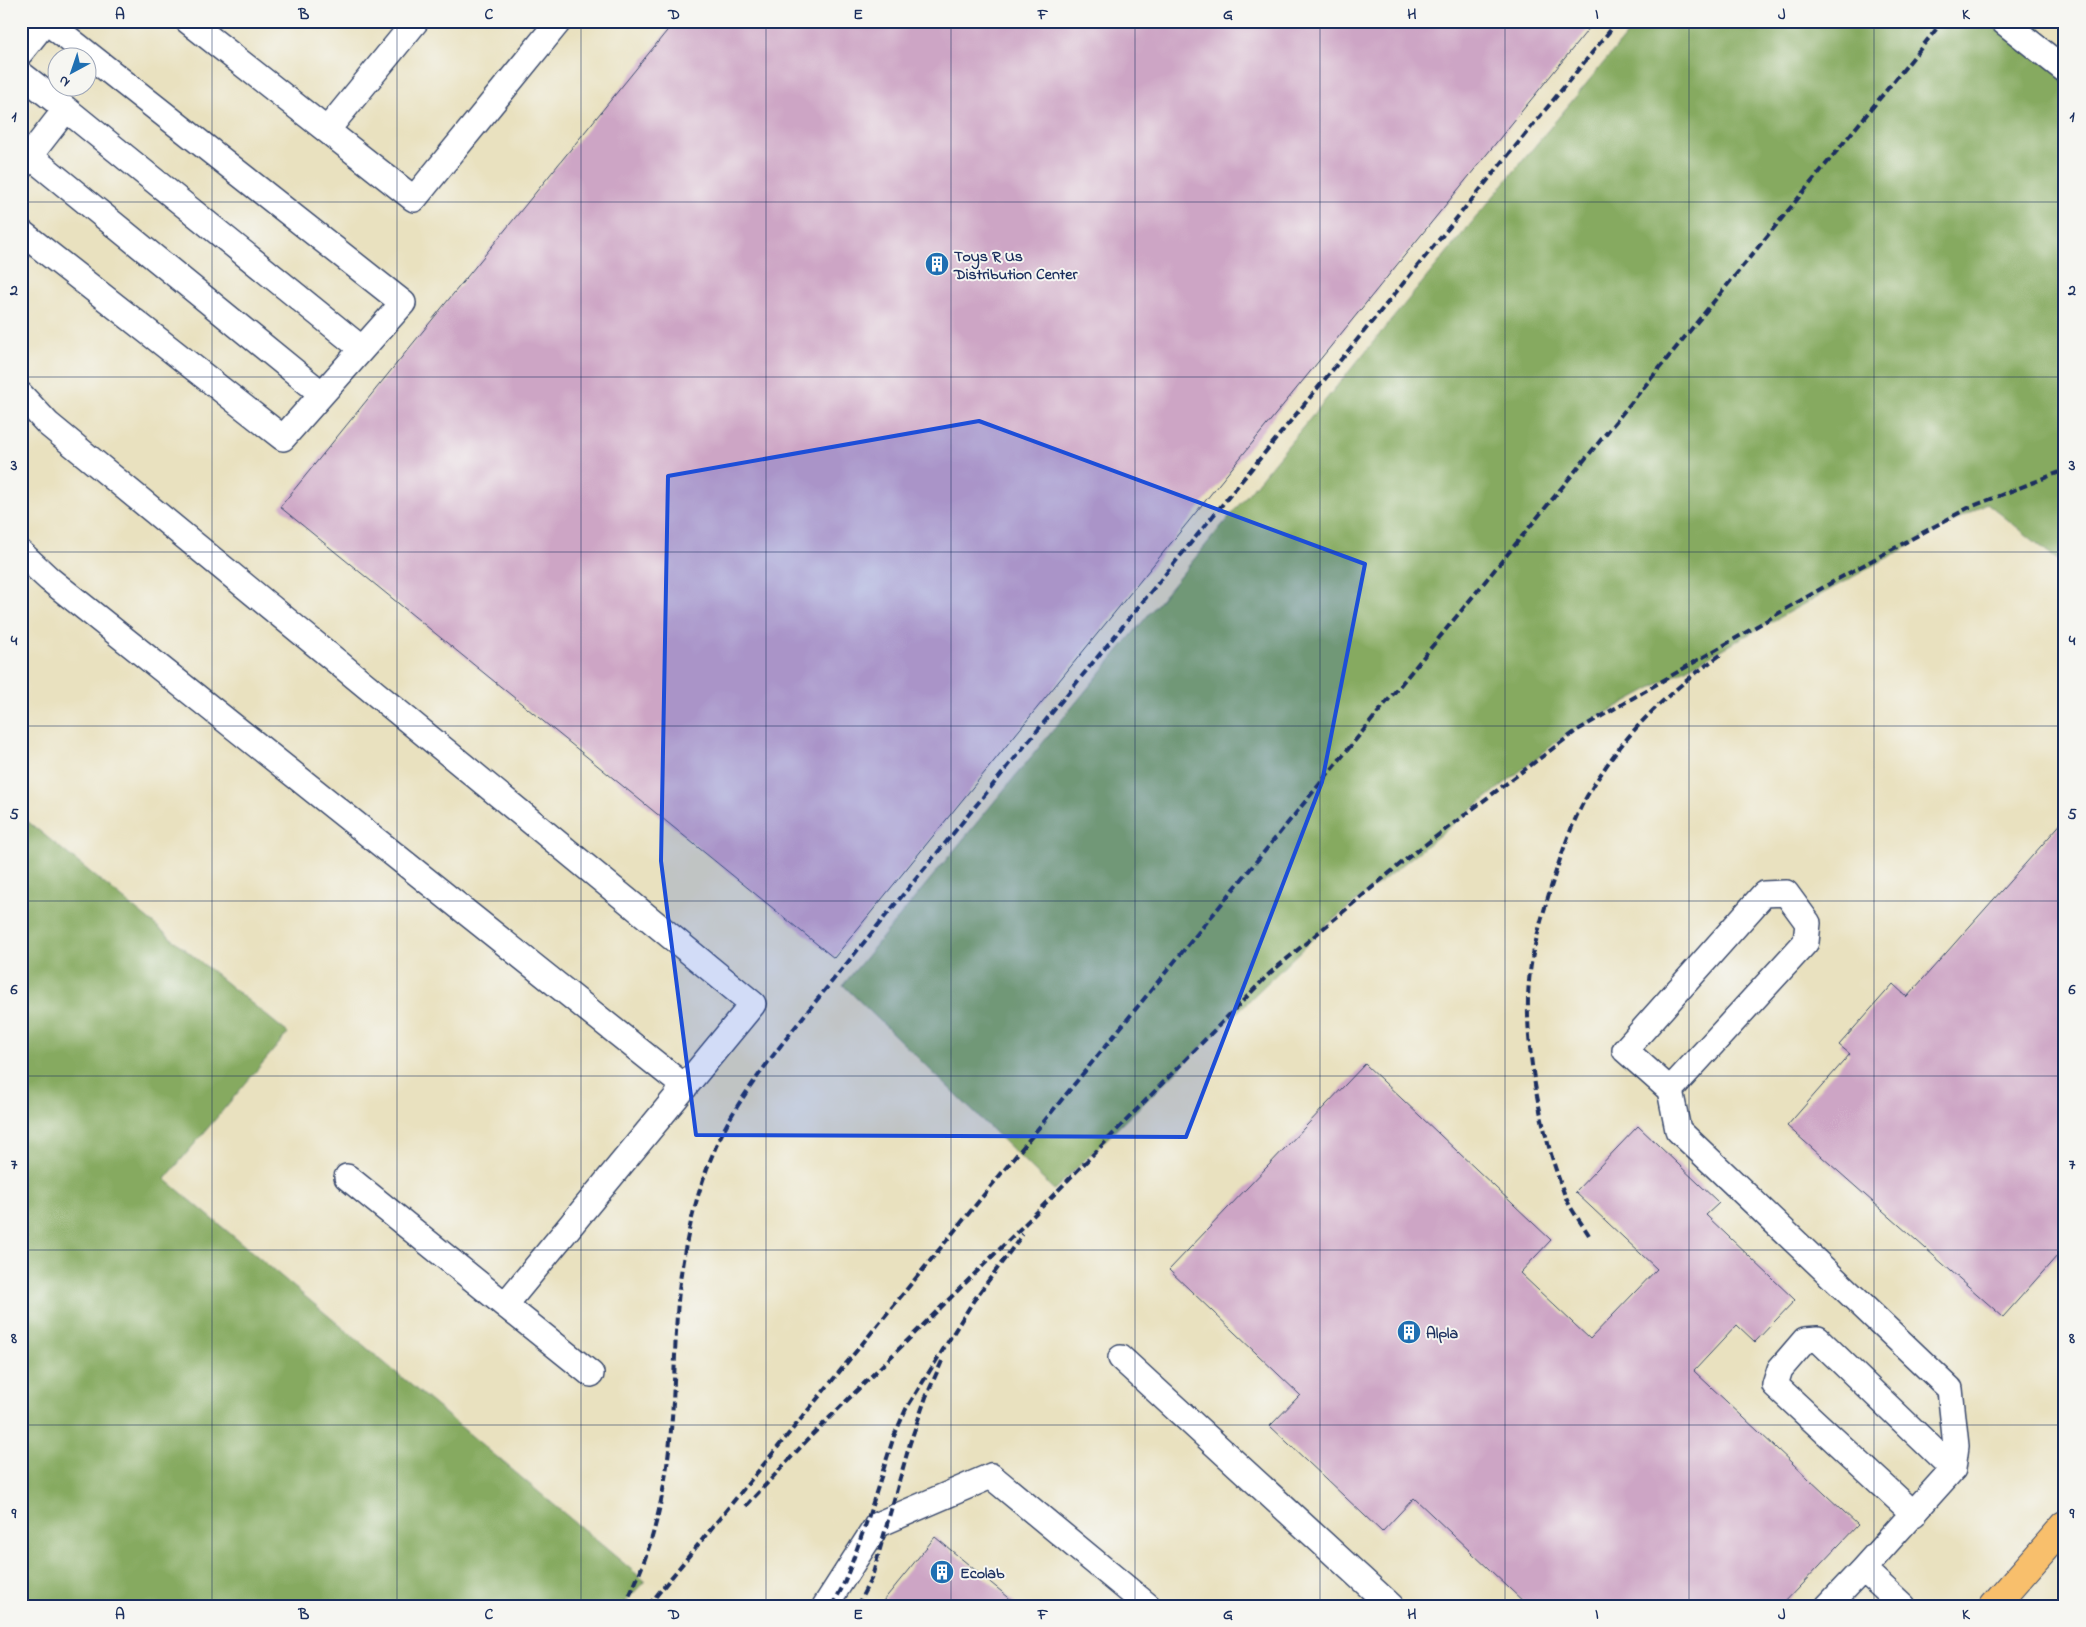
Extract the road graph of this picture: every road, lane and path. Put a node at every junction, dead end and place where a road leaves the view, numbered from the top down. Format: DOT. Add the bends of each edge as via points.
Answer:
graph roads {
  1 [pos="46,21"];
  2 [pos="188,21"];
  3 [pos="416,21"];
  4 [pos="559,21"];
  5 [pos="2004,22"];
  6 [pos="21,52"];
  7 [pos="2065,70"];
  8 [pos="21,74"];
  9 [pos="66,110"];
  10 [pos="327,130"];
  11 [pos="26,161"];
  12 [pos="21,232"];
  13 [pos="362,349"];
  14 [pos="322,394"];
  15 [pos="21,395"];
  16 [pos="21,553"];
  17 [pos="686,1087"];
  18 [pos="1670,1090"];
  19 [pos="347,1176"];
  20 [pos="505,1305"];
  21 [pos="1120,1358"];
  22 [pos="591,1374"];
  23 [pos="1953,1469"];
  24 [pos="1914,1514"];
  25 [pos="2065,1525"];
  26 [pos="1863,1569"];
  27 [pos="825,1606"];
  28 [pos="1148,1606"];
  29 [pos="1391,1606"];
  30 [pos="1828,1606"];
  31 [pos="1902,1606"];
  32 [pos="1994,1606"];
  1 -- 6 [label="street"];
  1 -- 13 [label="street" via="403,303"];
  2 -- 10 [label="street"];
  3 -- 10 [label="street"];
  4 -- 10 [label="street" via="414,199"];
  5 -- 7 [label="street"];
  8 -- 9 [label="street"];
  9 -- 11 [label="street"];
  9 -- 13 [label="street"];
  11 -- 14 [label="street"];
  12 -- 14 [label="street" via="283,438"];
  13 -- 14 [label="street"];
  15 -- 17 [label="street" via="56,430 753,1004"];
  16 -- 17 [label="street"];
  17 -- 20 [label="street"];
  18 -- 18 [label="street" via="1806,942 1808,923 1786,893 1764,894 1625,1050"];
  18 -- 23 [label="street" via="1678,1130 1950,1389 1956,1446"];
  19 -- 20 [label="street"];
  20 -- 22 [label="street"];
  21 -- 29 [label="street"];
  23 -- 24 [label="street"];
  23 -- 24 [label="street" via="1818,1340 1806,1340 1780,1370 1775,1385"];
  24 -- 26 [label="street"];
  25 -- 32 [label="main road"];
  26 -- 30 [label="street"];
  26 -- 31 [label="street"];
  27 -- 28 [label="street" via="877,1525 991,1476"];
}
